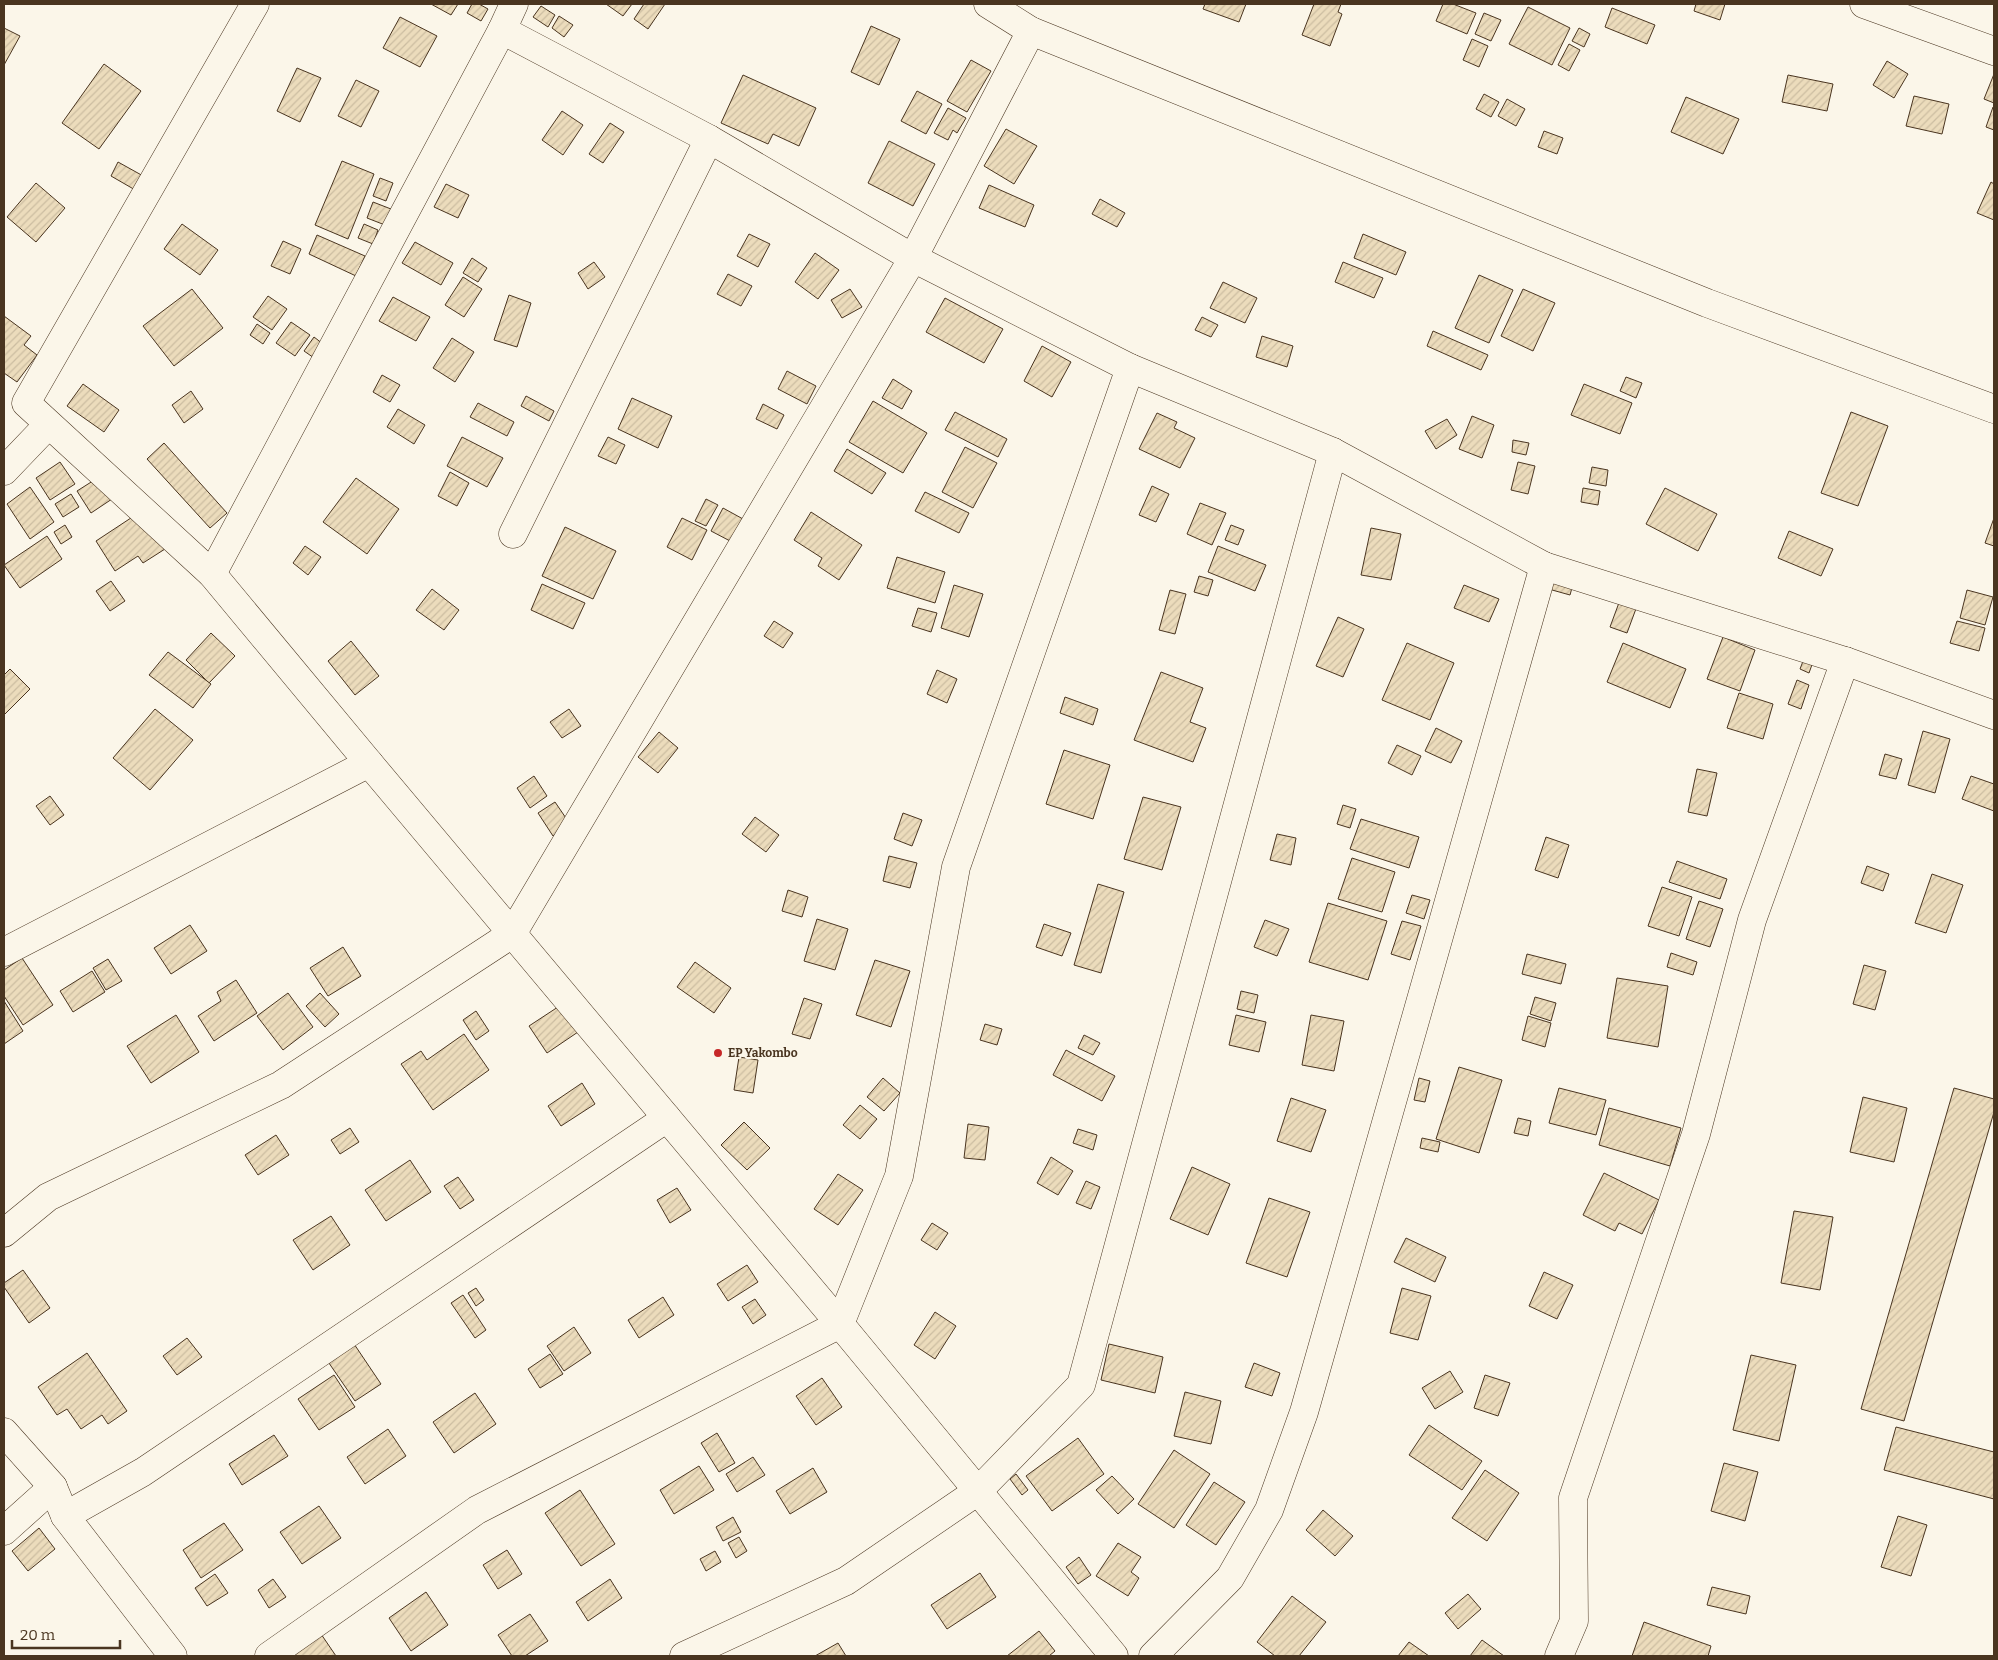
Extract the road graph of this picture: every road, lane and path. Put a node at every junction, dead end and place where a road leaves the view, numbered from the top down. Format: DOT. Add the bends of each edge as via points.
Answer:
graph roads {
  1 [pos="255,4"];
  2 [pos="514,4"];
  3 [pos="988,4"];
  4 [pos="1864,4"];
  5 [pos="502,30"];
  6 [pos="1032,31"];
  7 [pos="1994,51"];
  8 [pos="709,139"];
  9 [pos="913,258"];
  10 [pos="1130,368"];
  11 [pos="1994,409"];
  12 [pos="48,425"];
  13 [pos="1333,452"];
  14 [pos="4,471"];
  15 [pos="513,534"];
  16 [pos="1544,566"];
  17 [pos="212,574"];
  18 [pos="1845,661"];
  19 [pos="1994,715"];
  20 [pos="369,763"];
  21 [pos="512,934"];
  22 [pos="4,952"];
  23 [pos="666,1118"];
  24 [pos="4,1233"];
  25 [pos="840,1324"];
  26 [pos="4,1432"];
  27 [pos="53,1487"];
  28 [pos="978,1491"];
  29 [pos="65,1516"];
  30 [pos="4,1531"];
  31 [pos="173,1656"];
  32 [pos="269,1656"];
  33 [pos="684,1656"];
  34 [pos="1114,1656"];
  35 [pos="1153,1656"];
  36 [pos="1559,1656"];
  1 -- 12 [label="street" via="26,403"];
  2 -- 5 [label="street"];
  3 -- 6 [label="street"];
  4 -- 7 [label="street"];
  5 -- 8 [label="street"];
  5 -- 17 [label="street"];
  6 -- 9 [label="street"];
  6 -- 11 [label="street" via="1698,300"];
  8 -- 9 [label="street"];
  8 -- 15 [label="street"];
  9 -- 10 [label="street"];
  9 -- 21 [label="street"];
  10 -- 13 [label="street"];
  10 -- 25 [label="street" via="956,867 899,1176"];
  12 -- 14 [label="street"];
  12 -- 17 [label="street"];
  13 -- 16 [label="street"];
  13 -- 28 [label="street" via="1081,1385"];
  16 -- 18 [label="street"];
  16 -- 35 [label="street" via="1304,1412 1269,1510 1230,1578"];
  17 -- 20 [label="street"];
  18 -- 19 [label="street"];
  18 -- 36 [label="street" via="1752,920 1696,1134 1573,1498 1574,1621"];
  20 -- 21 [label="street"];
  20 -- 22 [label="street"];
  21 -- 23 [label="street"];
  21 -- 24 [label="street" via="281,1085 48,1197"];
  23 -- 25 [label="street"];
  23 -- 29 [label="street" via="143,1472"];
  25 -- 28 [label="street"];
  25 -- 32 [label="street" via="478,1510"];
  26 -- 27 [label="street"];
  27 -- 29 [label="street"];
  27 -- 30 [label="street"];
  28 -- 33 [label="street" via="846,1581"];
  28 -- 34 [label="street"];
  29 -- 31 [label="street"];
}
